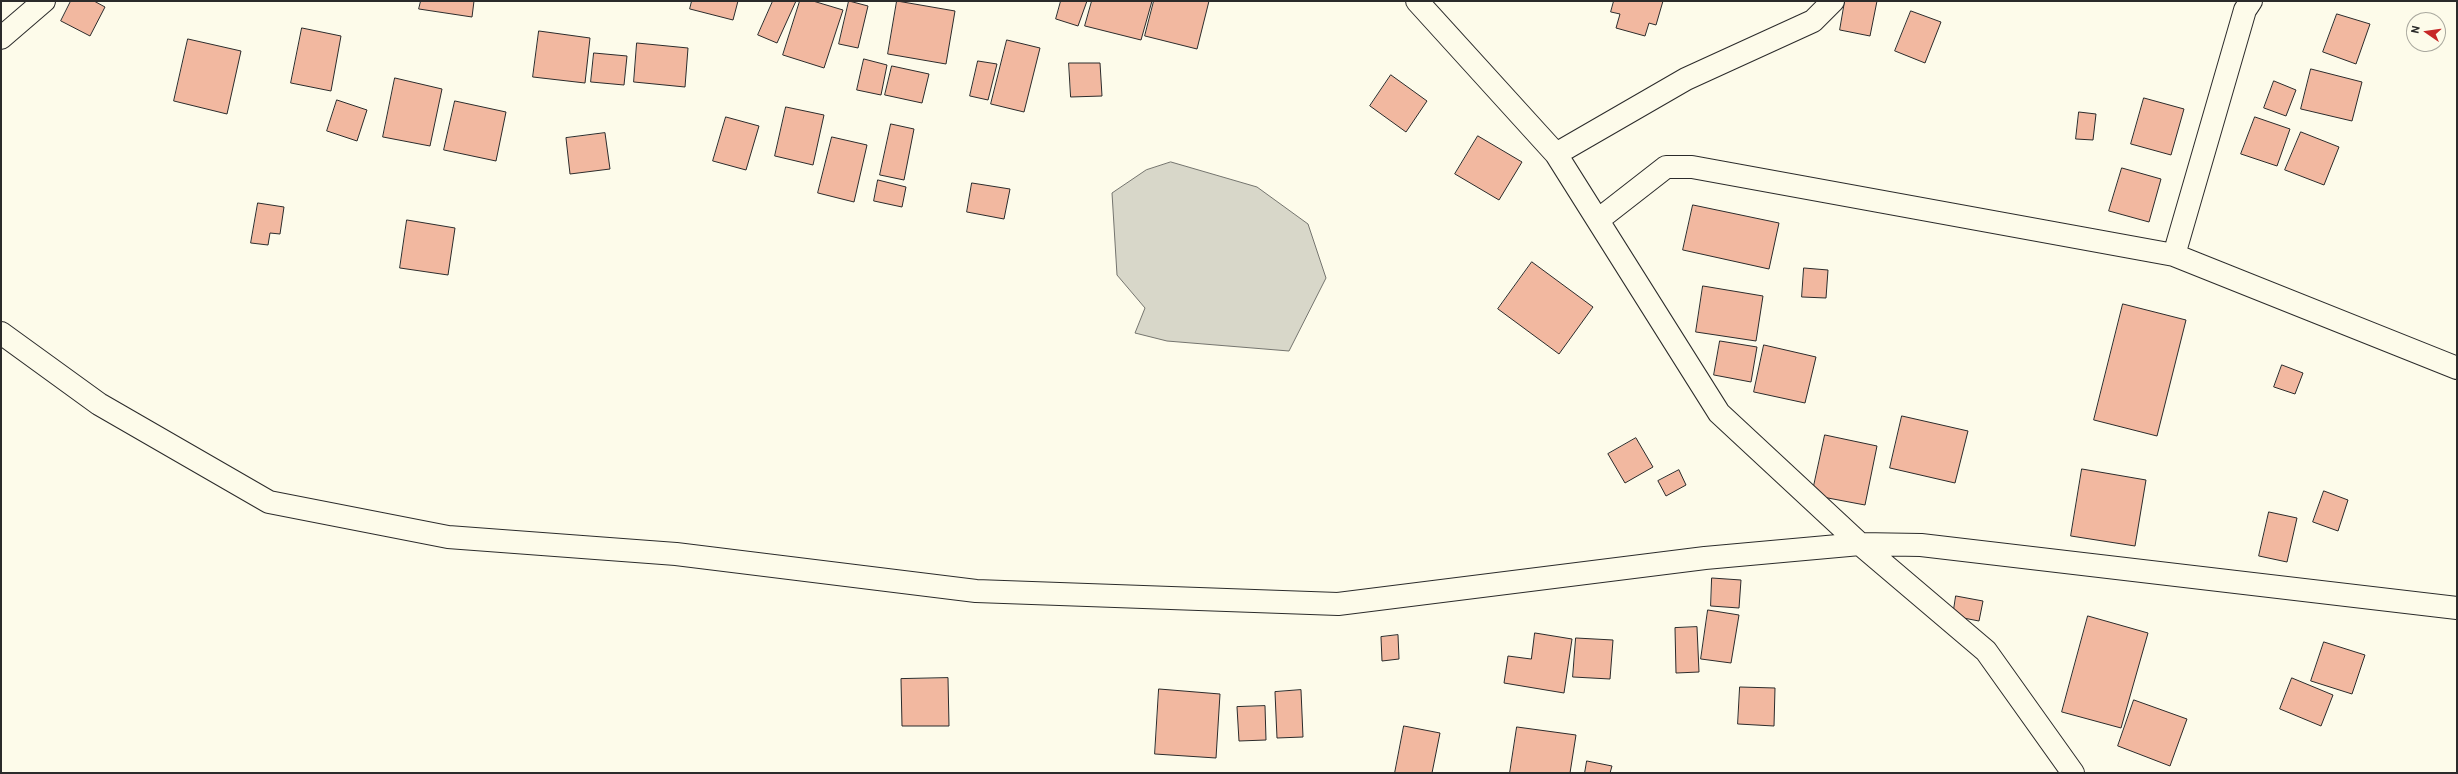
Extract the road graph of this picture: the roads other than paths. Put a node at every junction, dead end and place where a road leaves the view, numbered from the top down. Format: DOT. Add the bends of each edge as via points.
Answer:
graph roads {
  1 [pos="44,1"];
  2 [pos="1417,1"];
  3 [pos="1832,1"];
  4 [pos="2251,1"];
  5 [pos="1,38"];
  6 [pos="1556,154"];
  7 [pos="1598,220"];
  8 [pos="2174,255"];
  9 [pos="1,333"];
  10 [pos="2457,368"];
  11 [pos="1860,544"];
  12 [pos="2457,608"];
  13 [pos="2073,773"];
  1 -- 5 [label="street"];
  2 -- 6 [label="street"];
  3 -- 6 [label="street" via="1813,21 1686,79"];
  4 -- 8 [label="street" via="2245,10"];
  6 -- 7 [label="street"];
  7 -- 8 [label="street" via="1666,167 1692,167"];
  7 -- 11 [label="street" via="1719,413"];
  8 -- 10 [label="street"];
  9 -- 11 [label="street" via="99,404 269,502 448,537 676,554 976,591 1338,604 1698,559"];
  11 -- 12 [label="street" via="1921,546"];
  11 -- 13 [label="street" via="1986,651"];
}
